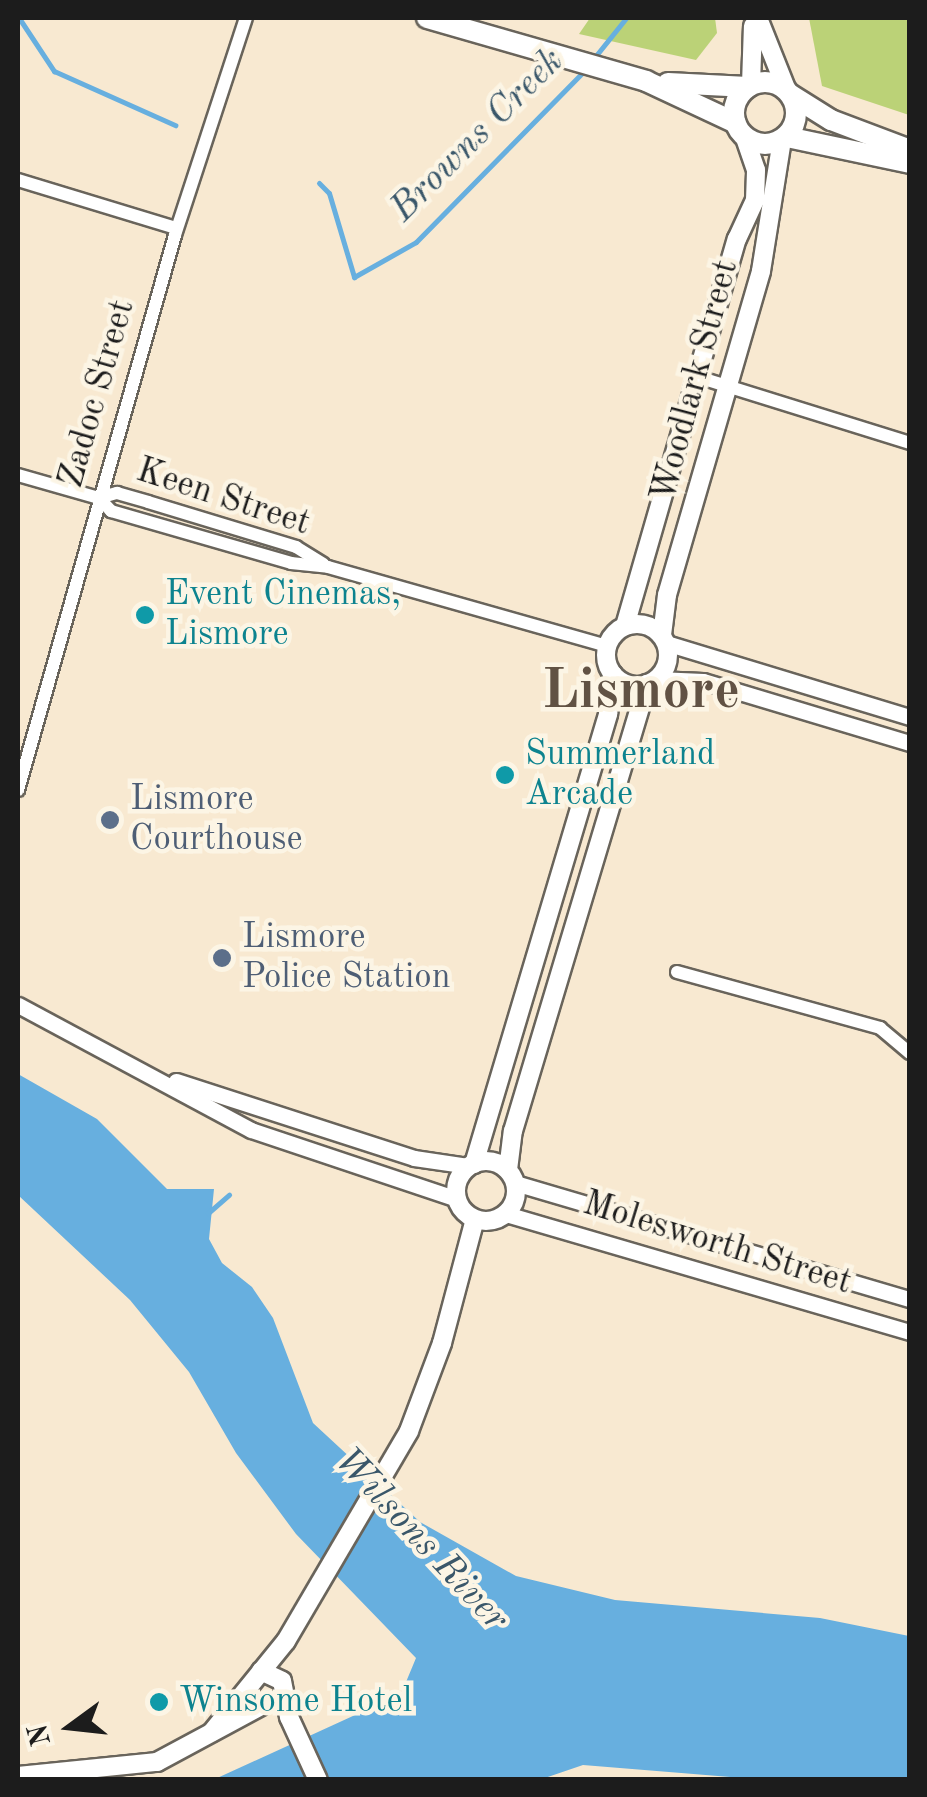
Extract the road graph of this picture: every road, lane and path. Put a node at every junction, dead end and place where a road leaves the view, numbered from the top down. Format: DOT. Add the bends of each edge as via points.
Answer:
graph roads {
  1 [pos="246,18"];
  2 [pos="427,18"];
  3 [pos="756,18"];
  4 [pos="646,81"];
  5 [pos="749,86"];
  6 [pos="789,93"];
  7 [pos="740,130"];
  8 [pos="784,138"];
  9 [pos="910,150"];
  10 [pos="910,163"];
  11 [pos="18,180"];
  12 [pos="176,228"];
  13 [pos="698,376"];
  14 [pos="730,386"];
  15 [pos="910,443"];
  16 [pos="18,475"];
  17 [pos="99,498"];
  18 [pos="625,626"];
  19 [pos="664,639"];
  20 [pos="607,646"];
  21 [pos="613,674"];
  22 [pos="652,682"];
  23 [pos="910,717"];
  24 [pos="910,743"];
  25 [pos="20,770"];
  26 [pos="18,790"];
  27 [pos="677,972"];
  28 [pos="18,1005"];
  29 [pos="910,1052"];
  30 [pos="149,1072"];
  31 [pos="472,1165"];
  32 [pos="512,1176"];
  33 [pos="457,1199"];
  34 [pos="506,1214"];
  35 [pos="474,1219"];
  36 [pos="910,1299"];
  37 [pos="910,1332"];
  38 [pos="286,1641"];
  39 [pos="255,1676"];
  40 [pos="282,1685"];
  41 [pos="266,1706"];
  42 [pos="289,1717"];
  43 [pos="212,1732"];
  44 [pos="18,1776"];
  45 [pos="318,1780"];
  1 -- 12 [label="street, Zadoc Street"];
  2 -- 4 [label="main road"];
  3 -- 5 [label="main road"];
  3 -- 6 [label="main road"];
  4 -- 5 [label="main road"];
  4 -- 7 [label="main road"];
  5 -- 6 [label="main road" via="766,82"];
  5 -- 7 [label="main road" via="737,100"];
  6 -- 8 [label="main road" via="797,112"];
  6 -- 9 [label="main road" via="831,120"];
  7 -- 8 [label="main road" via="767,145"];
  7 -- 13 [label="main road, Woodlark Street" via="756,170 755,200"];
  8 -- 10 [label="main road"];
  8 -- 14 [label="main road, Woodlark Street" via="762,271"];
  11 -- 12 [label="street"];
  12 -- 17 [label="street, Zadoc Street"];
  13 -- 14 [label="street"];
  13 -- 18 [label="main road, Woodlark Street"];
  14 -- 15 [label="street"];
  14 -- 19 [label="main road, Woodlark Street" via="667,596"];
  16 -- 17 [label="street, Keen Street"];
  17 -- 20 [label="street, Keen Street" via="110,511"];
  17 -- 25 [label="street, Zadoc Street"];
  18 -- 19 [label="main road" via="645,624"];
  18 -- 20 [label="main road"];
  19 -- 22 [label="main road" via="667,662"];
  19 -- 23 [label="street"];
  20 -- 21 [label="main road"];
  21 -- 22 [label="main road" via="628,684"];
  21 -- 31 [label="main road" via="608,714"];
  22 -- 24 [label="street" via="703,681"];
  22 -- 32 [label="main road" via="513,1132"];
  25 -- 26 [label="street, Zadoc Street"];
  27 -- 29 [label="street" via="880,1028"];
  28 -- 30 [label="street"];
  30 -- 31 [label="street" via="414,1158"];
  30 -- 33 [label="street" via="276,1140"];
  31 -- 32 [label="main road" via="490,1161"];
  31 -- 33 [label="main road" via="458,1181"];
  32 -- 34 [label="main road"];
  32 -- 36 [label="street, Molesworth Street"];
  33 -- 35 [label="main road"];
  34 -- 35 [label="main road"];
  34 -- 37 [label="street, Molesworth Street"];
  35 -- 38 [label="main road" via="409,1431"];
  38 -- 39 [label="main road"];
  38 -- 40 [label="main road"];
  39 -- 40 [label="main road"];
  39 -- 41 [label="main road" via="250,1697"];
  39 -- 43 [label="main road"];
  40 -- 41 [label="main road"];
  40 -- 42 [label="main road"];
  41 -- 42 [label="main road"];
  41 -- 43 [label="main road"];
  42 -- 45 [label="main road"];
  43 -- 44 [label="main road" via="157,1762"];
}
